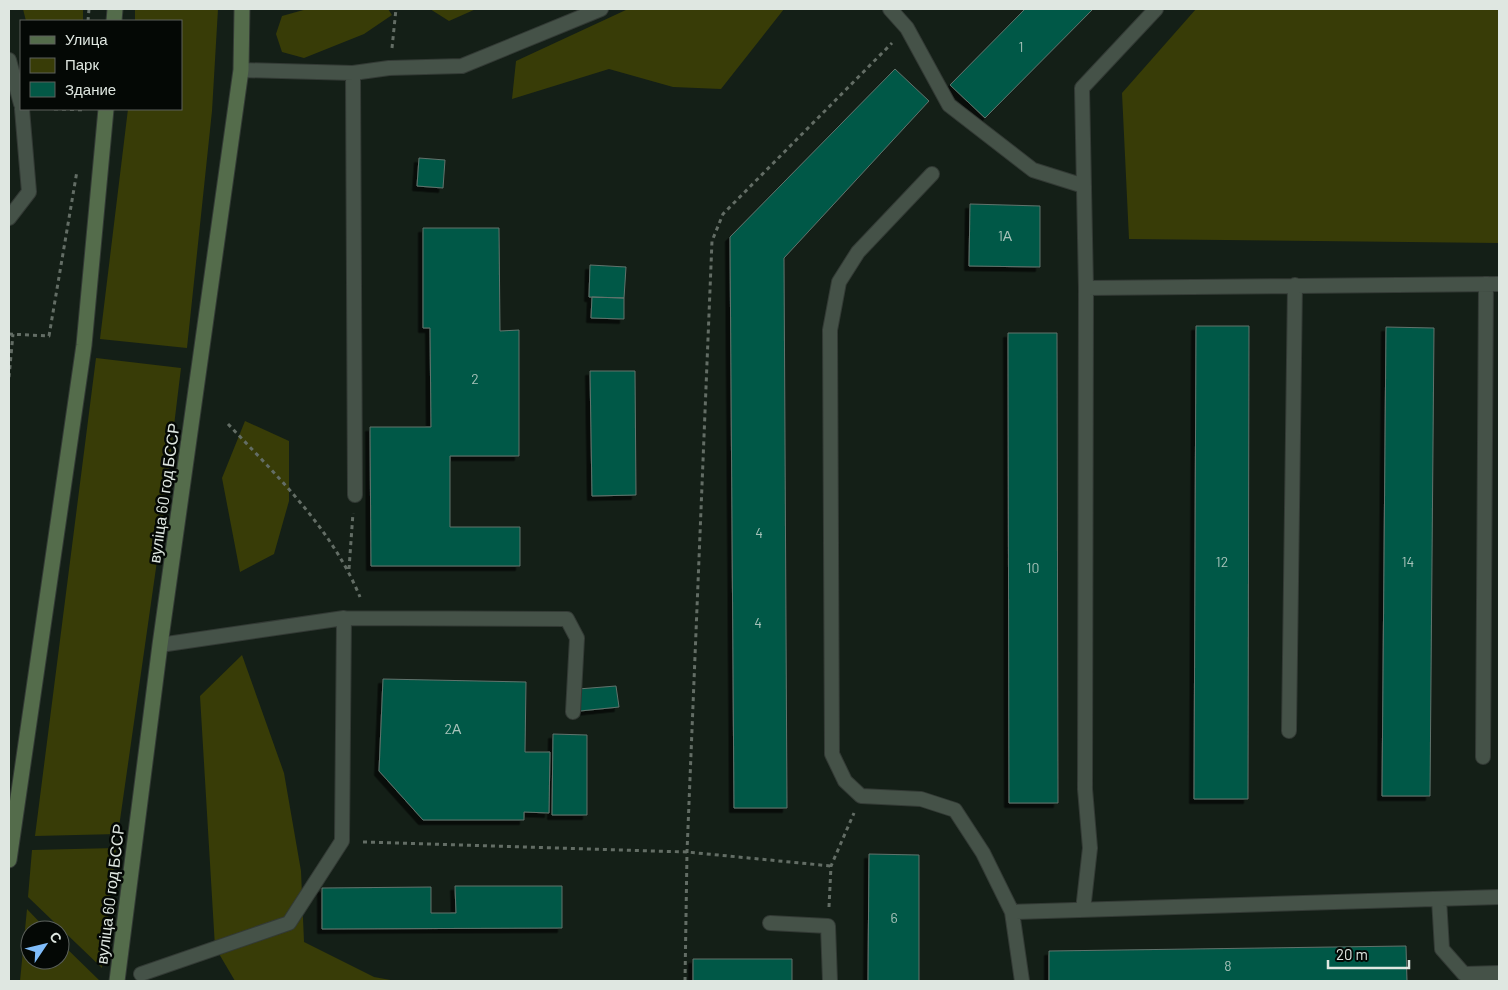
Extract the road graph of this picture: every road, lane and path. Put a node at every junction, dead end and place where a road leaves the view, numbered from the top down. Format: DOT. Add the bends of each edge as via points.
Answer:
graph roads {
  1 [pos="242,9"];
  2 [pos="396,9"];
  3 [pos="601,9"];
  4 [pos="890,9"];
  5 [pos="1156,9"];
  6 [pos="907,28"];
  7 [pos="9,60"];
  8 [pos="389,68"];
  9 [pos="241,70"];
  10 [pos="353,73"];
  11 [pos="20,100"];
  12 [pos="22,110"];
  13 [pos="87,110"];
  14 [pos="106,110"];
  15 [pos="85,120"];
  16 [pos="77,169"];
  17 [pos="932,174"];
  18 [pos="1084,186"];
  19 [pos="9,218"];
  20 [pos="1493,284"];
  21 [pos="1295,285"];
  22 [pos="1086,288"];
  23 [pos="11,334"];
  24 [pos="9,377"];
  25 [pos="228,424"];
  26 [pos="355,495"];
  27 [pos="349,570"];
  28 [pos="344,618"];
  29 [pos="369,618"];
  30 [pos="160,645"];
  31 [pos="573,712"];
  32 [pos="1289,731"];
  33 [pos="1483,757"];
  34 [pos="861,796"];
  35 [pos="342,841"];
  36 [pos="687,852"];
  37 [pos="9,860"];
  38 [pos="831,866"];
  39 [pos="1499,897"];
  40 [pos="1439,899"];
  41 [pos="1083,910"];
  42 [pos="1012,912"];
  43 [pos="770,923"];
  44 [pos="828,926"];
  45 [pos="1499,973"];
  46 [pos="141,974"];
  47 [pos="117,981"];
  48 [pos="685,981"];
  49 [pos="830,981"];
  50 [pos="1022,981"];
  1 -- 9 [label="main road, вуліца 60 год БССР"];
  2 -- 8 [label="path"];
  3 -- 8 [label="lane" via="462,66"];
  4 -- 6 [label="lane"];
  5 -- 18 [label="lane" via="1082,88"];
  6 -- 18 [label="lane" via="948,105 1033,170"];
  6 -- 36 [label="path" via="723,214 712,241"];
  7 -- 11 [label="lane"];
  8 -- 10 [label="lane"];
  9 -- 10 [label="lane"];
  9 -- 30 [label="main road, вуліца 60 год БССР"];
  10 -- 26 [label="lane"];
  12 -- 19 [label="lane" via="28,192"];
  13 -- 15 [label="path"];
  14 -- 37 [label="main road" via="84,345"];
  16 -- 23 [label="path" via="49,336"];
  17 -- 34 [label="lane" via="858,252 839,282 830,330 832,754 845,781"];
  18 -- 22 [label="lane"];
  20 -- 21 [label="lane"];
  20 -- 33 [label="lane"];
  21 -- 22 [label="lane"];
  21 -- 32 [label="lane"];
  22 -- 41 [label="lane" via="1085,789 1090,848"];
  23 -- 24 [label="path"];
  25 -- 27 [label="path" via="304,505"];
  26 -- 27 [label="path"];
  27 -- 29 [label="path"];
  28 -- 29 [label="lane"];
  28 -- 30 [label="lane"];
  28 -- 35 [label="lane"];
  29 -- 31 [label="lane" via="567,619 577,638"];
  30 -- 47 [label="main road, вуліца 60 год БССР"];
  34 -- 38 [label="path"];
  34 -- 42 [label="lane" via="921,799 955,810 983,853"];
  35 -- 36 [label="path"];
  35 -- 46 [label="lane" via="289,923"];
  36 -- 38 [label="path"];
  36 -- 48 [label="path"];
  38 -- 44 [label="path"];
  39 -- 40 [label="lane"];
  40 -- 41 [label="lane"];
  40 -- 45 [label="lane" via="1442,949 1464,974"];
  41 -- 42 [label="lane"];
  42 -- 50 [label="lane"];
  43 -- 44 [label="lane"];
  44 -- 49 [label="lane"];
}
